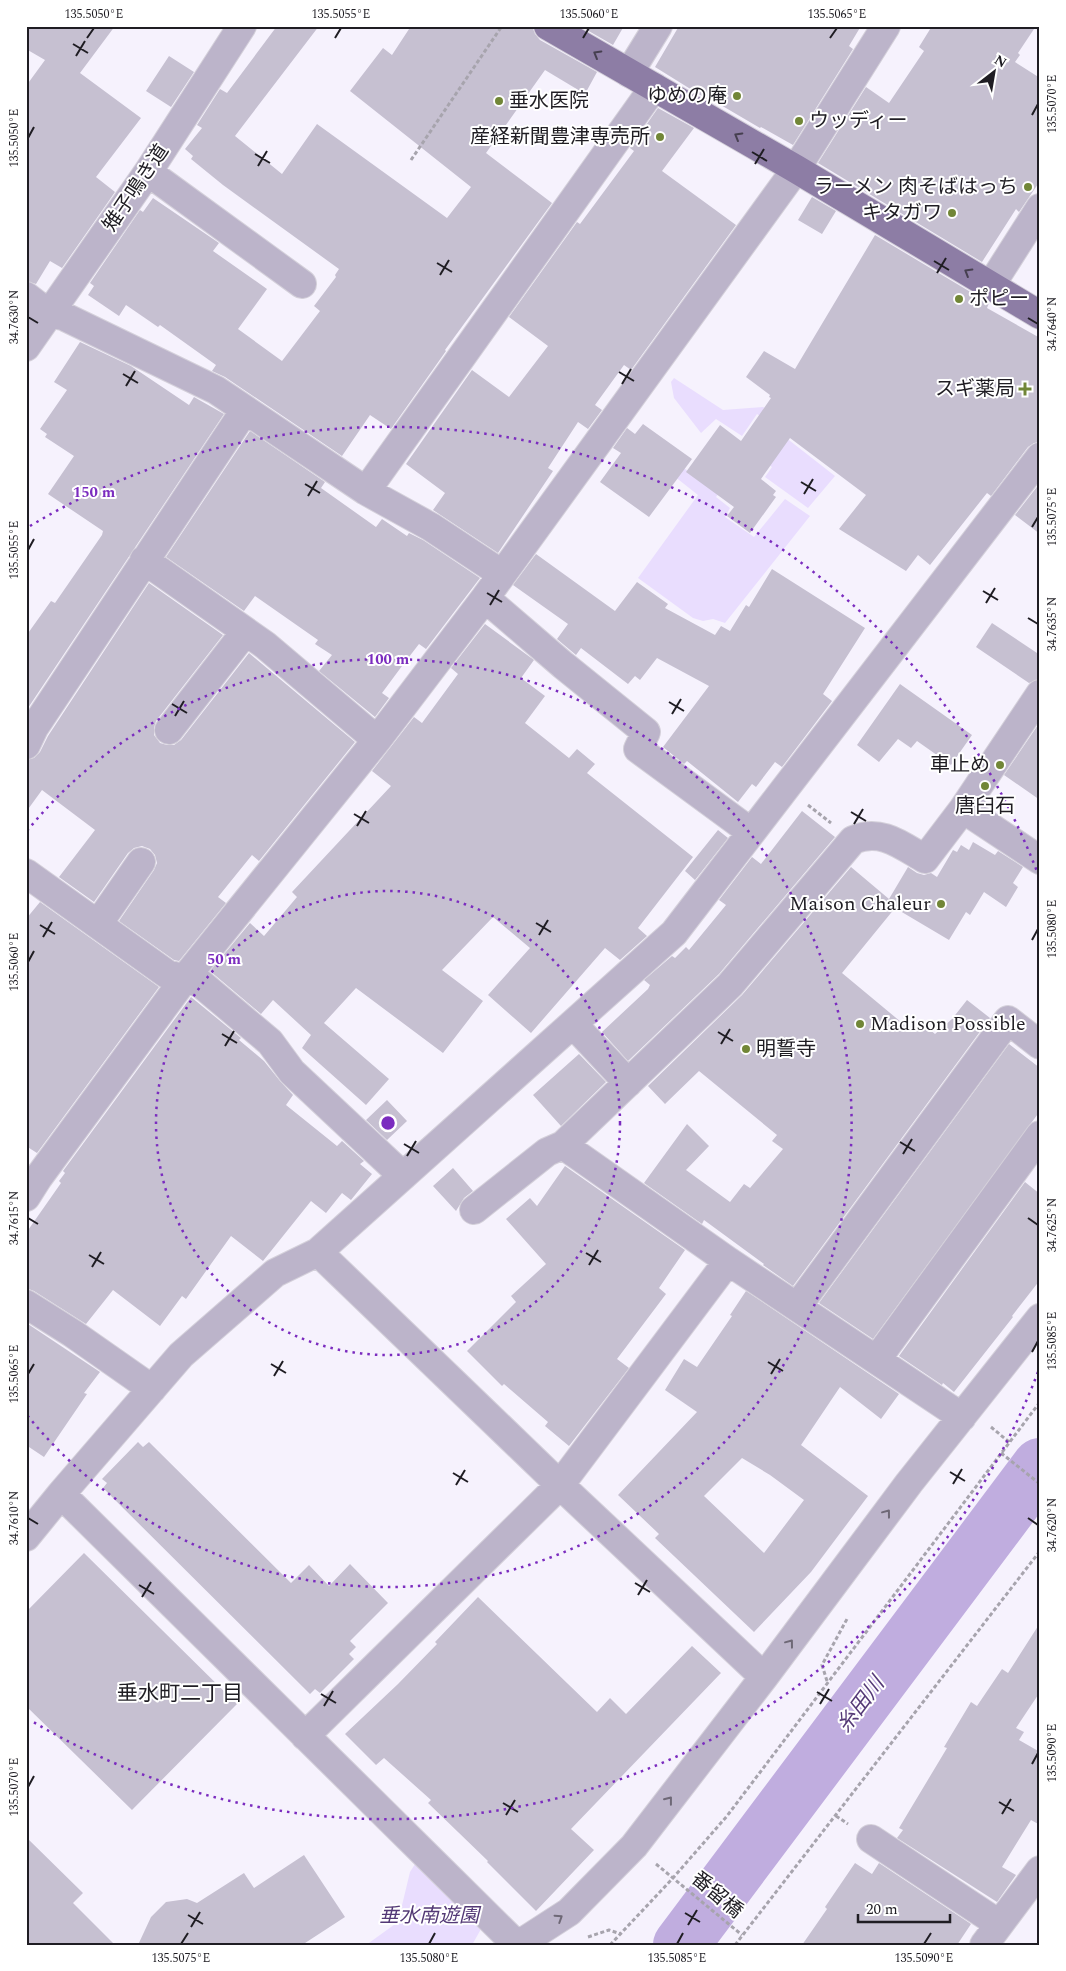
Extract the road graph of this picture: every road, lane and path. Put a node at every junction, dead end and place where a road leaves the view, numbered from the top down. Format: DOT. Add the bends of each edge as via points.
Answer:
graph roads {
  1 [pos="242,26"];
  2 [pos="502,26"];
  3 [pos="548,26"];
  4 [pos="658,26"];
  5 [pos="885,27"];
  6 [pos="629,73"];
  7 [pos="654,87"];
  8 [pos="411,160"];
  9 [pos="796,169"];
  10 [pos="148,172"];
  11 [pos="1040,208"];
  12 [pos="302,284"];
  13 [pos="991,285"];
  14 [pos="26,296"];
  15 [pos="48,313"];
  16 [pos="1040,315"];
  17 [pos="26,347"];
  18 [pos="245,410"];
  19 [pos="1040,457"];
  20 [pos="366,492"];
  21 [pos="144,560"];
  22 [pos="502,574"];
  23 [pos="485,598"];
  24 [pos="245,632"];
  25 [pos="1040,694"];
  26 [pos="169,730"];
  27 [pos="377,740"];
  28 [pos="26,746"];
  29 [pos="786,788"];
  30 [pos="963,810"];
  31 [pos="750,832"];
  32 [pos="853,840"];
  33 [pos="1040,860"];
  34 [pos="140,862"];
  35 [pos="26,873"];
  36 [pos="98,924"];
  37 [pos="185,978"];
  38 [pos="573,1024"];
  39 [pos="1040,1045"];
  40 [pos="628,1083"];
  41 [pos="1040,1135"];
  42 [pos="563,1146"];
  43 [pos="403,1176"];
  44 [pos="26,1197"];
  45 [pos="474,1210"];
  46 [pos="318,1252"];
  47 [pos="728,1261"];
  48 [pos="26,1304"];
  49 [pos="797,1308"];
  50 [pos="1040,1318"];
  51 [pos="877,1359"];
  52 [pos="152,1389"];
  53 [pos="1040,1402"];
  54 [pos="974,1420"];
  55 [pos="1009,1442"];
  56 [pos="1001,1453"];
  57 [pos="1040,1484"];
  58 [pos="560,1485"];
  59 [pos="61,1494"];
  60 [pos="26,1537"];
  61 [pos="1040,1551"];
  62 [pos="764,1677"];
  63 [pos="305,1736"];
  64 [pos="836,1816"];
  65 [pos="842,1820"];
  66 [pos="871,1839"];
  67 [pos="1040,1870"];
  68 [pos="673,1878"];
  69 [pos="621,1934"];
  70 [pos="742,1935"];
  71 [pos="992,1935"];
  72 [pos="584,1938"];
  73 [pos="518,1945"];
  74 [pos="610,1945"];
  75 [pos="735,1945"];
  1 -- 10 [label="street, 雉子鳴き道"];
  2 -- 8 [label="path"];
  6 -- 3 [label="main road, one-way"];
  4 -- 6 [label="street"];
  5 -- 9 [label="street"];
  6 -- 7 [label="main road"];
  9 -- 7 [label="main road, one-way"];
  7 -- 20 [label="street"];
  13 -- 9 [label="main road, one-way"];
  9 -- 22 [label="street"];
  10 -- 12 [label="street"];
  10 -- 15 [label="street, 雉子鳴き道"];
  11 -- 13 [label="street"];
  13 -- 16 [label="main road"];
  14 -- 15 [label="street"];
  15 -- 17 [label="street, 雉子鳴き道"];
  15 -- 18 [label="street" via="63,316 145,355 216,390"];
  18 -- 20 [label="street"];
  18 -- 21 [label="street"];
  19 -- 29 [label="street"];
  20 -- 22 [label="street" via="432,527"];
  21 -- 24 [label="street"];
  21 -- 28 [label="street" via="34,728"];
  22 -- 23 [label="street"];
  23 -- 27 [label="street"];
  23 -- 31 [label="street" via="646,732 638,750"];
  24 -- 26 [label="street"];
  24 -- 27 [label="street" via="265,645"];
  25 -- 30 [label="street"];
  27 -- 37 [label="street"];
  29 -- 31 [label="street"];
  29 -- 32 [label="path"];
  30 -- 32 [label="street" via="925,859 888,838 864,835"];
  30 -- 33 [label="street"];
  31 -- 38 [label="street" via="674,933"];
  32 -- 40 [label="street" via="730,985"];
  34 -- 36 [label="street"];
  35 -- 36 [label="street"];
  36 -- 37 [label="street" via="167,974"];
  37 -- 43 [label="street" via="200,983 270,1042 292,1072"];
  37 -- 44 [label="street"];
  38 -- 40 [label="street"];
  38 -- 43 [label="street"];
  39 -- 49 [label="street" via="1008,1020"];
  40 -- 42 [label="street"];
  41 -- 51 [label="street"];
  42 -- 45 [label="street" via="547,1152"];
  42 -- 47 [label="street"];
  43 -- 46 [label="street"];
  46 -- 52 [label="street" via="275,1273 181,1355"];
  46 -- 58 [label="street"];
  47 -- 49 [label="street"];
  47 -- 58 [label="street"];
  48 -- 52 [label="street"];
  49 -- 51 [label="street"];
  50 -- 54 [label="street"];
  51 -- 54 [label="street"];
  52 -- 59 [label="street"];
  53 -- 55 [label="path"];
  54 -- 55 [label="path"];
  62 -- 54 [label="street, one-way" via="910,1483"];
  55 -- 56 [label="path"];
  56 -- 57 [label="path"];
  56 -- 68 [label="path" via="727,1816"];
  58 -- 62 [label="street"];
  58 -- 63 [label="street"];
  59 -- 60 [label="street"];
  59 -- 63 [label="street"];
  61 -- 64 [label="path"];
  73 -- 62 [label="street, one-way" via="569,1912 634,1846"];
  63 -- 73 [label="street"];
  64 -- 65 [label="path"];
  64 -- 70 [label="path"];
  66 -- 71 [label="street"];
  67 -- 71 [label="street"];
  68 -- 69 [label="path"];
  68 -- 70 [label="path, 番留橋"];
  69 -- 72 [label="path" via="609,1930"];
  69 -- 74 [label="path"];
  70 -- 75 [label="path"];
}
